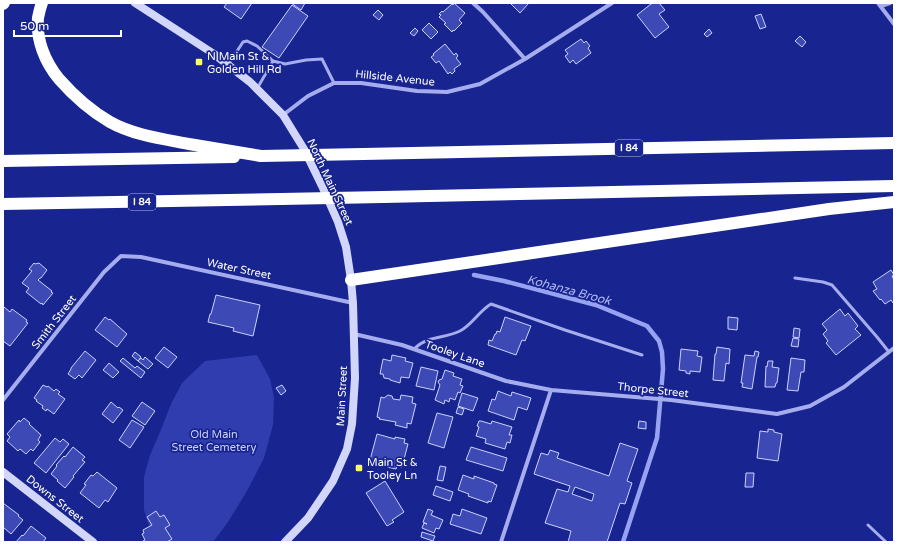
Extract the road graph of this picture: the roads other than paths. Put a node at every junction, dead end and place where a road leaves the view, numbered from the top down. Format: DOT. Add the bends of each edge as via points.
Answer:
graph roads {
  1 [pos="42,3"];
  2 [pos="135,3"];
  3 [pos="144,3"];
  4 [pos="473,3"];
  5 [pos="612,3"];
  6 [pos="890,3"];
  7 [pos="879,5"];
  8 [pos="158,18"];
  9 [pos="894,24"];
  10 [pos="525,59"];
  11 [pos="273,62"];
  12 [pos="228,65"];
  13 [pos="334,83"];
  14 [pos="257,88"];
  15 [pos="283,115"];
  16 [pos="894,143"];
  17 [pos="261,156"];
  18 [pos="3,161"];
  19 [pos="894,186"];
  20 [pos="894,202"];
  21 [pos="3,204"];
  22 [pos="120,256"];
  23 [pos="795,278"];
  24 [pos="351,280"];
  25 [pos="353,303"];
  26 [pos="354,334"];
  27 [pos="414,349"];
  28 [pos="894,349"];
  29 [pos="888,352"];
  30 [pos="642,355"];
  31 [pos="551,390"];
  32 [pos="3,400"];
  33 [pos="3,472"];
  34 [pos="868,525"];
  35 [pos="93,542"];
  36 [pos="285,542"];
  37 [pos="501,542"];
  38 [pos="886,542"];
  1 -- 17 [label="highway" via="38,16 38,34 44,55 54,73 90,109 112,123 135,132"];
  2 -- 8 [label="main road, North Main Street"];
  3 -- 8 [label="main road"];
  4 -- 10 [label="street"];
  5 -- 10 [label="street, Hillside Avenue"];
  6 -- 7 [label="street"];
  7 -- 9 [label="street"];
  8 -- 12 [label="main road, North Main Street"];
  10 -- 13 [label="street, Hillside Avenue" via="480,84 448,92 417,91 361,83"];
  11 -- 12 [label="lane" via="257,46 247,41 243,42"];
  11 -- 13 [label="lane" via="285,64 322,59"];
  11 -- 14 [label="lane"];
  12 -- 14 [label="main road, North Main Street"];
  13 -- 15 [label="street, Hillside Avenue" via="308,96"];
  14 -- 15 [label="main road, North Main Street"];
  15 -- 24 [label="main road, North Main Street" via="304,149 338,222 346,247"];
  16 -- 17 [label="highway, I 84, bridge"];
  17 -- 18 [label="highway, I 84"];
  19 -- 21 [label="highway, I 84, bridge"];
  20 -- 24 [label="highway" via="829,209"];
  22 -- 25 [label="street, Water Street" via="141,257"];
  22 -- 32 [label="street, Smith Street" via="104,272"];
  23 -- 29 [label="lane" via="832,285"];
  24 -- 25 [label="main road, Main Street"];
  25 -- 26 [label="main road, Main Street"];
  26 -- 27 [label="street, Tooley Lane"];
  26 -- 36 [label="main road, Main Street" via="353,417 347,449 333,481 308,518"];
  27 -- 30 [label="lane" via="419,343 461,331 491,304"];
  27 -- 31 [label="street, Tooley Lane" via="506,381"];
  28 -- 29 [label="street, Thorpe Street"];
  29 -- 31 [label="street, Thorpe Street" via="844,386 810,406 777,414 667,399"];
  31 -- 37 [label="street"];
  33 -- 35 [label="main road, Downs Street"];
  34 -- 38 [label="lane"];
}
